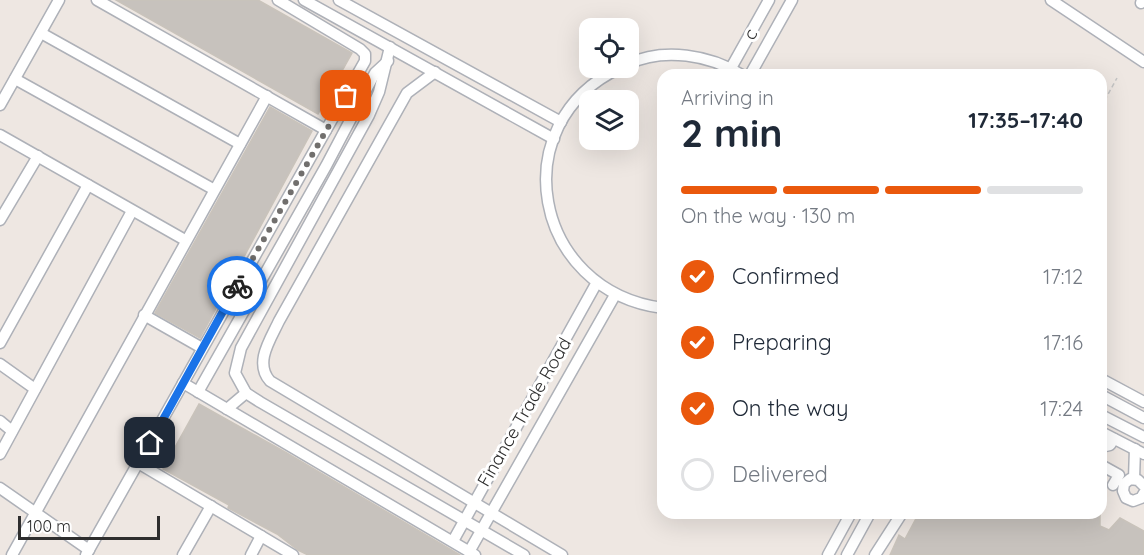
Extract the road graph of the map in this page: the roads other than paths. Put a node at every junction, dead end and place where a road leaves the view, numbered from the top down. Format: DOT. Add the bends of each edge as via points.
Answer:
graph roads {
  1 [pos="59,0"];
  2 [pos="97,0"];
  3 [pos="278,0"];
  4 [pos="304,0"];
  5 [pos="339,0"];
  6 [pos="769,0"];
  7 [pos="792,0"];
  8 [pos="1051,0"];
  9 [pos="40,33"];
  10 [pos="390,47"];
  11 [pos="389,61"];
  12 [pos="639,61"];
  13 [pos="1144,62"];
  14 [pos="731,68"];
  15 [pos="753,69"];
  16 [pos="435,72"];
  17 [pos="601,78"];
  18 [pos="15,79"];
  19 [pos="267,96"];
  20 [pos="0,105"];
  21 [pos="561,122"];
  22 [pos="326,130"];
  23 [pos="0,135"];
  24 [pos="554,139"];
  25 [pos="240,144"];
  26 [pos="38,156"];
  27 [pos="88,185"];
  28 [pos="213,189"];
  29 [pos="132,211"];
  30 [pos="0,220"];
  31 [pos="185,240"];
  32 [pos="596,284"];
  33 [pos="615,295"];
  34 [pos="657,307"];
  35 [pos="144,315"];
  36 [pos="0,343"];
  37 [pos="202,348"];
  38 [pos="0,364"];
  39 [pos="1107,382"];
  40 [pos="183,383"];
  41 [pos="35,389"];
  42 [pos="198,392"];
  43 [pos="246,393"];
  44 [pos="1107,398"];
  45 [pos="1144,402"];
  46 [pos="227,409"];
  47 [pos="1107,418"];
  48 [pos="1144,418"];
  49 [pos="0,422"];
  50 [pos="12,431"];
  51 [pos="1107,437"];
  52 [pos="1144,437"];
  53 [pos="1140,451"];
  54 [pos="0,454"];
  55 [pos="138,463"];
  56 [pos="1107,468"];
  57 [pos="1134,479"];
  58 [pos="1113,486"];
  59 [pos="1144,486"];
  60 [pos="0,488"];
  61 [pos="1144,494"];
  62 [pos="473,502"];
  63 [pos="211,506"];
  64 [pos="490,513"];
  65 [pos="35,514"];
  66 [pos="464,519"];
  67 [pos="848,519"];
  68 [pos="867,519"];
  69 [pos="898,519"];
  70 [pos="480,530"];
  71 [pos="261,536"];
  72 [pos="453,541"];
  73 [pos="87,553"];
  74 [pos="472,553"];
  75 [pos="12,555"];
  76 [pos="183,555"];
  77 [pos="251,555"];
  78 [pos="293,555"];
  79 [pos="524,555"];
  80 [pos="562,555"];
  81 [pos="828,555"];
  82 [pos="847,555"];
  83 [pos="875,555"];
  1 -- 9 [label="street"];
  2 -- 19 [label="street"];
  3 -- 22 [label="street" via="365,54 365,61"];
  4 -- 10 [label="street"];
  5 -- 21 [label="street"];
  6 -- 14 [label="street, c"];
  7 -- 15 [label="street"];
  8 -- 13 [label="street"];
  9 -- 18 [label="street"];
  9 -- 25 [label="street"];
  10 -- 11 [label="street"];
  10 -- 16 [label="street"];
  11 -- 42 [label="street" via="375,73"];
  11 -- 43 [label="street" via="369,115 242,348 235,373"];
  12 -- 14 [label="street" via="667,55 700,57"];
  16 -- 24 [label="street"];
  16 -- 62 [label="street" via="407,93 279,321 262,366 270,381"];
  17 -- 21 [label="street" via="580,96"];
  18 -- 20 [label="street"];
  18 -- 28 [label="street"];
  19 -- 22 [label="street"];
  19 -- 25 [label="street"];
  21 -- 24 [label="street"];
  22 -- 37 [label="street"];
  23 -- 26 [label="street"];
  24 -- 32 [label="street" via="546,171 557,234 573,261"];
  25 -- 28 [label="street"];
  26 -- 27 [label="street"];
  26 -- 30 [label="street"];
  27 -- 29 [label="street"];
  27 -- 36 [label="street"];
  28 -- 31 [label="street"];
  29 -- 31 [label="street"];
  29 -- 41 [label="street"];
  31 -- 35 [label="street"];
  32 -- 33 [label="street"];
  32 -- 62 [label="street, Finance Trade Road"];
  33 -- 34 [label="street"];
  33 -- 64 [label="street"];
  35 -- 37 [label="street"];
  35 -- 65 [label="street"];
  37 -- 40 [label="street"];
  38 -- 41 [label="street"];
  39 -- 45 [label="street"];
  40 -- 42 [label="street"];
  40 -- 55 [label="street"];
  41 -- 50 [label="street"];
  42 -- 46 [label="street"];
  43 -- 46 [label="street"];
  43 -- 66 [label="street"];
  44 -- 48 [label="street"];
  46 -- 72 [label="street"];
  47 -- 52 [label="street"];
  49 -- 50 [label="street"];
  50 -- 54 [label="street"];
  51 -- 53 [label="street"];
  53 -- 57 [label="street"];
  55 -- 63 [label="street"];
  55 -- 73 [label="street"];
  56 -- 58 [label="street" via="1119,475"];
  57 -- 59 [label="street"];
  57 -- 61 [label="street" via="1124,484 1124,495 1133,501"];
  60 -- 65 [label="street"];
  62 -- 64 [label="street"];
  62 -- 66 [label="street, Finance Trade Road"];
  63 -- 71 [label="street"];
  63 -- 76 [label="street"];
  64 -- 70 [label="street"];
  64 -- 80 [label="street"];
  65 -- 73 [label="street"];
  65 -- 75 [label="street"];
  66 -- 70 [label="street"];
  66 -- 72 [label="street, Finance Trade Road"];
  67 -- 81 [label="street"];
  68 -- 82 [label="street"];
  69 -- 83 [label="street"];
  70 -- 74 [label="street"];
  70 -- 79 [label="street"];
  71 -- 77 [label="street"];
  71 -- 78 [label="street"];
  72 -- 74 [label="street"];
}
